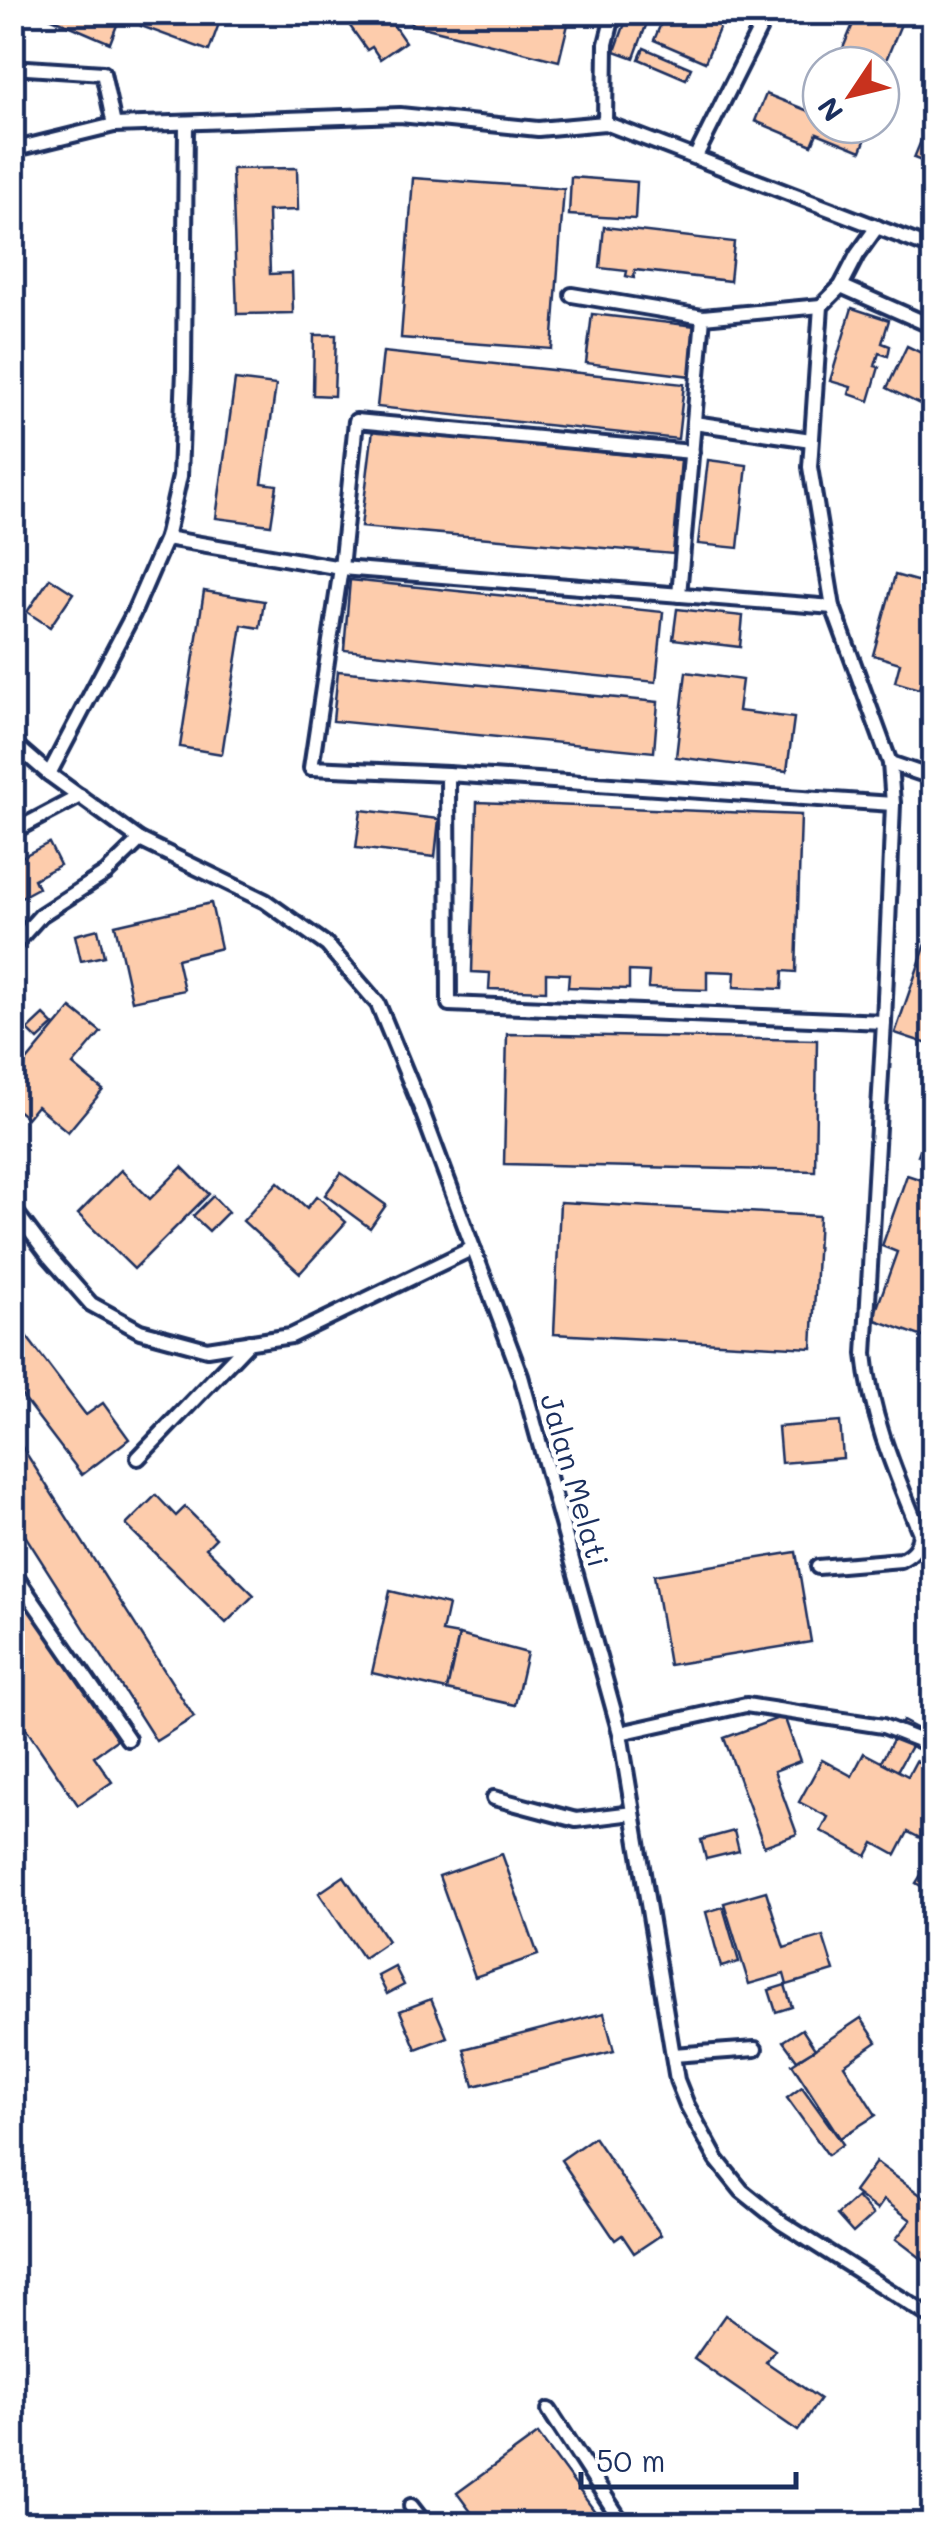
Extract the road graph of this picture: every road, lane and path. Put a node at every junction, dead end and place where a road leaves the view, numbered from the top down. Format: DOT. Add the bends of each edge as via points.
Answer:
graph roads {
  1 [pos="614,12"];
  2 [pos="768,12"];
  3 [pos="12,67"];
  4 [pos="186,123"];
  5 [pos="605,123"];
  6 [pos="114,124"];
  7 [pos="12,150"];
  8 [pos="696,156"];
  9 [pos="877,226"];
  10 [pos="934,249"];
  11 [pos="841,286"];
  12 [pos="572,295"];
  13 [pos="822,306"];
  14 [pos="703,318"];
  15 [pos="934,327"];
  16 [pos="694,423"];
  17 [pos="812,440"];
  18 [pos="692,452"];
  19 [pos="166,538"];
  20 [pos="341,568"];
  21 [pos="679,595"];
  22 [pos="834,607"];
  23 [pos="12,742"];
  24 [pos="890,763"];
  25 [pos="49,774"];
  26 [pos="448,774"];
  27 [pos="934,778"];
  28 [pos="80,796"];
  29 [pos="893,804"];
  30 [pos="12,832"];
  31 [pos="140,840"];
  32 [pos="12,947"];
  33 [pos="884,1022"];
  34 [pos="12,1207"];
  35 [pos="474,1248"];
  36 [pos="250,1342"];
  37 [pos="138,1458"];
  38 [pos="818,1568"];
  39 [pos="12,1570"];
  40 [pos="620,1733"];
  41 [pos="128,1739"];
  42 [pos="934,1746"];
  43 [pos="494,1798"];
  44 [pos="634,1813"];
  45 [pos="755,2049"];
  46 [pos="673,2055"];
  47 [pos="934,2319"];
  48 [pos="549,2410"];
  49 [pos="411,2506"];
  50 [pos="425,2524"];
  51 [pos="622,2524"];
  1 -- 5 [label="lane" via="606,44"];
  2 -- 8 [label="lane"];
  3 -- 6 [label="lane" via="103,74"];
  4 -- 5 [label="lane" via="400,116 538,129"];
  4 -- 6 [label="lane"];
  4 -- 19 [label="lane" via="180,476"];
  5 -- 8 [label="lane"];
  6 -- 7 [label="lane"];
  8 -- 9 [label="lane"];
  9 -- 10 [label="lane"];
  9 -- 11 [label="lane"];
  11 -- 13 [label="lane"];
  11 -- 15 [label="lane"];
  12 -- 14 [label="lane"];
  13 -- 14 [label="lane"];
  13 -- 17 [label="lane"];
  14 -- 16 [label="lane"];
  16 -- 17 [label="lane"];
  16 -- 18 [label="lane"];
  17 -- 22 [label="lane" via="810,467"];
  18 -- 20 [label="lane" via="356,420"];
  18 -- 21 [label="lane"];
  19 -- 20 [label="lane"];
  19 -- 25 [label="lane" via="134,614"];
  20 -- 21 [label="lane"];
  20 -- 26 [label="lane" via="311,768"];
  21 -- 22 [label="lane"];
  22 -- 24 [label="lane"];
  23 -- 25 [label="lane, Jalan Melati"];
  24 -- 27 [label="lane"];
  24 -- 29 [label="lane"];
  25 -- 28 [label="lane, Jalan Melati"];
  26 -- 29 [label="lane"];
  26 -- 33 [label="lane" via="450,1004"];
  28 -- 30 [label="lane"];
  28 -- 31 [label="lane, Jalan Melati"];
  29 -- 33 [label="lane"];
  31 -- 32 [label="lane" via="41,916"];
  31 -- 35 [label="lane, Jalan Melati" via="264,901 327,945 378,1004"];
  33 -- 38 [label="lane" via="864,1354 881,1436 920,1533 913,1554 901,1560"];
  34 -- 36 [label="lane" via="91,1304 140,1331 208,1349"];
  35 -- 36 [label="lane" via="292,1336"];
  35 -- 40 [label="lane, Jalan Melati" via="521,1376"];
  36 -- 37 [label="lane"];
  39 -- 41 [label="lane"];
  40 -- 42 [label="lane" via="746,1705 883,1726"];
  40 -- 44 [label="lane, Jalan Melati"];
  43 -- 44 [label="lane" via="576,1820"];
  44 -- 46 [label="lane, Jalan Melati"];
  45 -- 46 [label="lane"];
  46 -- 47 [label="lane, Jalan Melati" via="687,2105 716,2160 742,2190 782,2223"];
  48 -- 51 [label="lane"];
  49 -- 50 [label="lane"];
}
